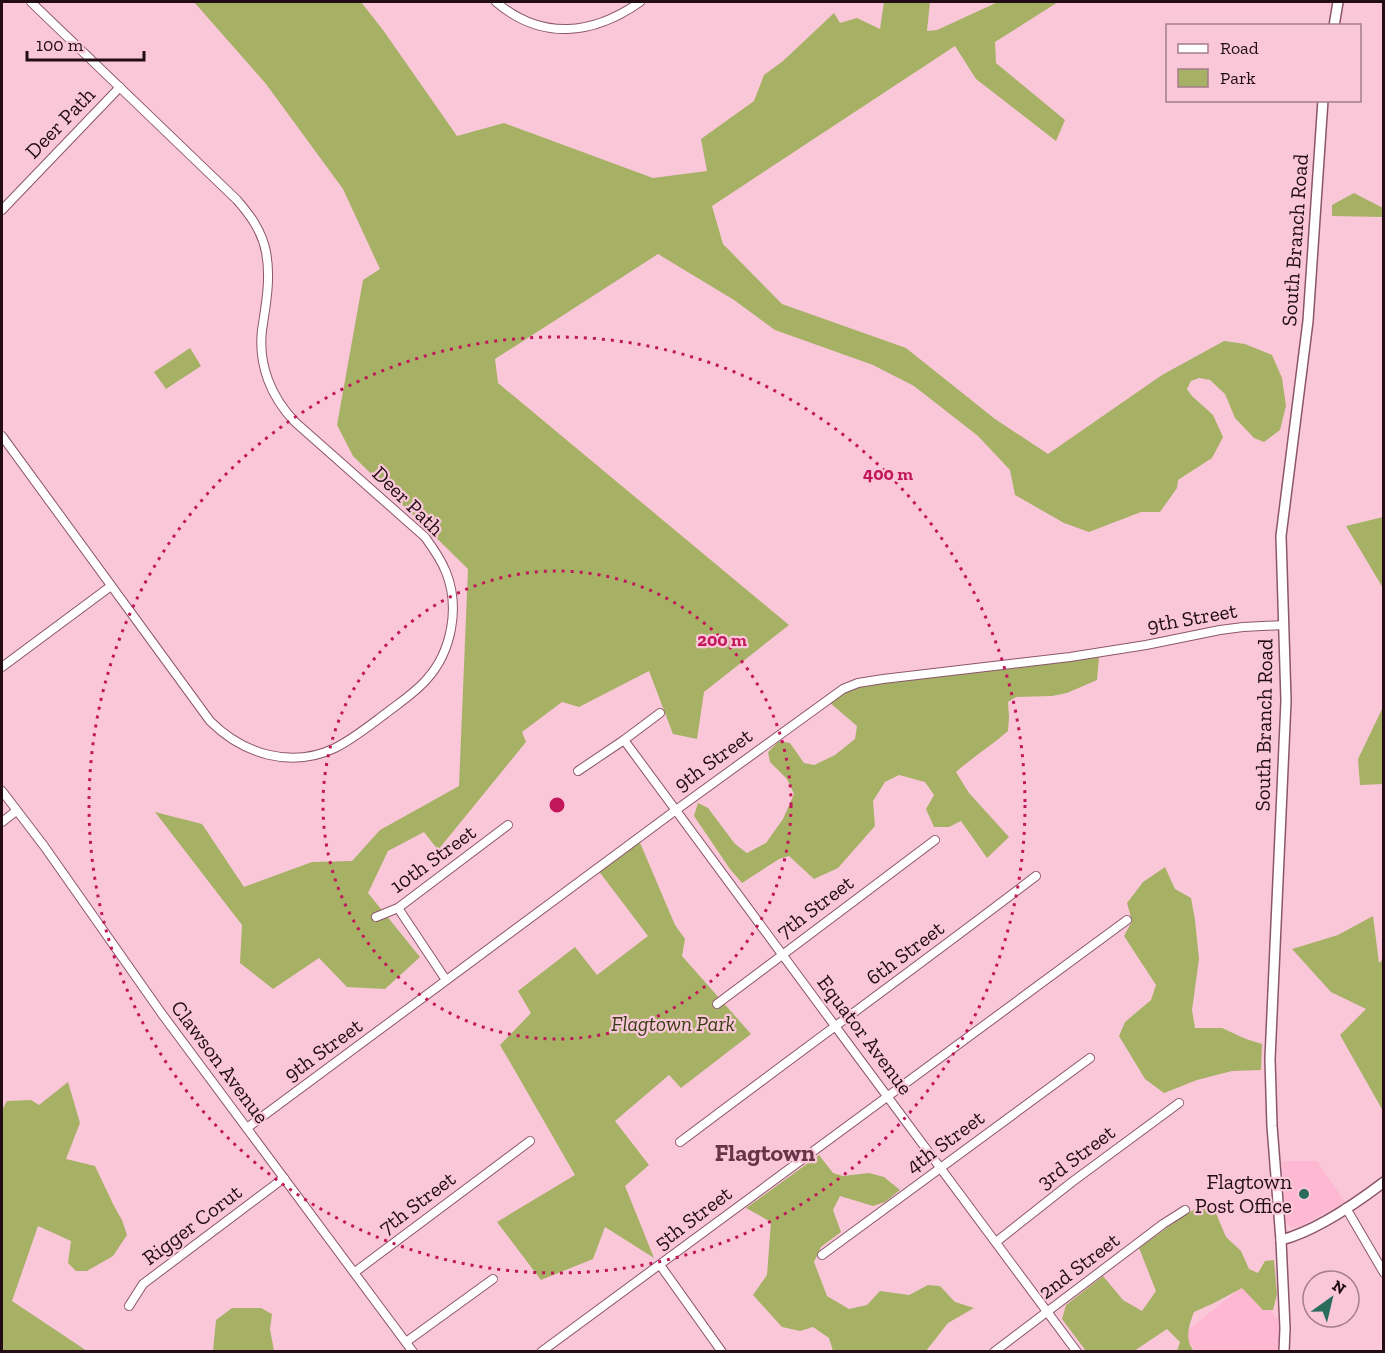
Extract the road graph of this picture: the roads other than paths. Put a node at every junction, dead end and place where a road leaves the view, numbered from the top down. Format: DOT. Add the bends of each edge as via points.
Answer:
graph roads {
  1 [pos="31,2"];
  2 [pos="496,2"];
  3 [pos="640,2"];
  4 [pos="1338,2"];
  5 [pos="1334,24"];
  6 [pos="120,87"];
  7 [pos="1323,102"];
  8 [pos="2,210"];
  9 [pos="2,436"];
  10 [pos="111,586"];
  11 [pos="1284,625"];
  12 [pos="2,667"];
  13 [pos="660,713"];
  14 [pos="624,740"];
  15 [pos="578,771"];
  16 [pos="2,791"];
  17 [pos="676,810"];
  18 [pos="16,811"];
  19 [pos="2,822"];
  20 [pos="508,825"];
  21 [pos="935,840"];
  22 [pos="1036,876"];
  23 [pos="398,908"];
  24 [pos="376,917"];
  25 [pos="1127,920"];
  26 [pos="782,954"];
  27 [pos="446,980"];
  28 [pos="717,1004"];
  29 [pos="835,1026"];
  30 [pos="1090,1058"];
  31 [pos="888,1097"];
  32 [pos="1179,1103"];
  33 [pos="247,1128"];
  34 [pos="530,1141"];
  35 [pos="680,1142"];
  36 [pos="940,1167"];
  37 [pos="284,1178"];
  38 [pos="1383,1182"];
  39 [pos="1346,1208"];
  40 [pos="1185,1210"];
  41 [pos="1281,1240"];
  42 [pos="996,1242"];
  43 [pos="822,1255"];
  44 [pos="660,1265"];
  45 [pos="355,1272"];
  46 [pos="1383,1273"];
  47 [pos="493,1279"];
  48 [pos="129,1306"];
  49 [pos="1048,1312"];
  50 [pos="406,1342"];
  51 [pos="413,1352"];
  52 [pos="541,1352"];
  53 [pos="722,1352"];
  54 [pos="994,1352"];
  55 [pos="1077,1352"];
  56 [pos="1284,1352"];
  1 -- 6 [label="street, Deer Path"];
  2 -- 3 [label="street" via="521,19 565,29 610,20"];
  4 -- 5 [label="street"];
  6 -- 8 [label="street, Deer Path"];
  6 -- 10 [label="street, Deer Path" via="249,214 268,262 261,348 265,372 277,400 295,422 430,543 447,574 453,620 435,669 408,697 334,748 306,756 276,757 248,748 220,732"];
  7 -- 11 [label="street, South Branch Road" via="1308,321 1281,536"];
  9 -- 10 [label="street, Deer Path"];
  10 -- 12 [label="street"];
  11 -- 17 [label="street, 9th Street" via="1243,627 1070,657 858,683 830,697"];
  11 -- 41 [label="street, South Branch Road" via="1286,701 1270,1059"];
  13 -- 14 [label="street"];
  14 -- 15 [label="street"];
  14 -- 17 [label="street, Equator Avenue"];
  16 -- 18 [label="street, Clawson Avenue"];
  17 -- 26 [label="street, Equator Avenue"];
  17 -- 27 [label="street, 9th Street"];
  18 -- 19 [label="street"];
  18 -- 33 [label="street, Clawson Avenue"];
  20 -- 23 [label="street, 10th Street"];
  21 -- 26 [label="street, 7th Street"];
  22 -- 29 [label="street, 6th Street"];
  23 -- 24 [label="street, 10th Street"];
  23 -- 27 [label="street"];
  25 -- 31 [label="street, 5th Street"];
  26 -- 28 [label="street, 7th Street"];
  26 -- 29 [label="street, Equator Avenue"];
  27 -- 33 [label="street, 9th Street"];
  29 -- 31 [label="street, Equator Avenue"];
  29 -- 35 [label="street, 6th Street"];
  30 -- 36 [label="street, 4th Street"];
  31 -- 36 [label="street, Equator Avenue"];
  31 -- 44 [label="street, 5th Street"];
  32 -- 42 [label="street, 3rd Street"];
  33 -- 37 [label="street, Clawson Avenue"];
  34 -- 45 [label="street, 7th Street"];
  36 -- 42 [label="street, Equator Avenue"];
  36 -- 43 [label="street, 4th Street"];
  37 -- 45 [label="street, Clawson Avenue"];
  37 -- 48 [label="street, Rigger Corut" via="142,1284"];
  38 -- 39 [label="street"];
  39 -- 41 [label="street"];
  39 -- 46 [label="street"];
  40 -- 49 [label="street, 2nd Street"];
  41 -- 56 [label="street, South Branch Road"];
  42 -- 49 [label="street, Equator Avenue"];
  44 -- 52 [label="street, 5th Street"];
  44 -- 53 [label="street"];
  45 -- 50 [label="street, Clawson Avenue"];
  47 -- 50 [label="street"];
  49 -- 54 [label="street, 2nd Street"];
  49 -- 55 [label="street, Equator Avenue"];
  50 -- 51 [label="street, Clawson Avenue"];
}
